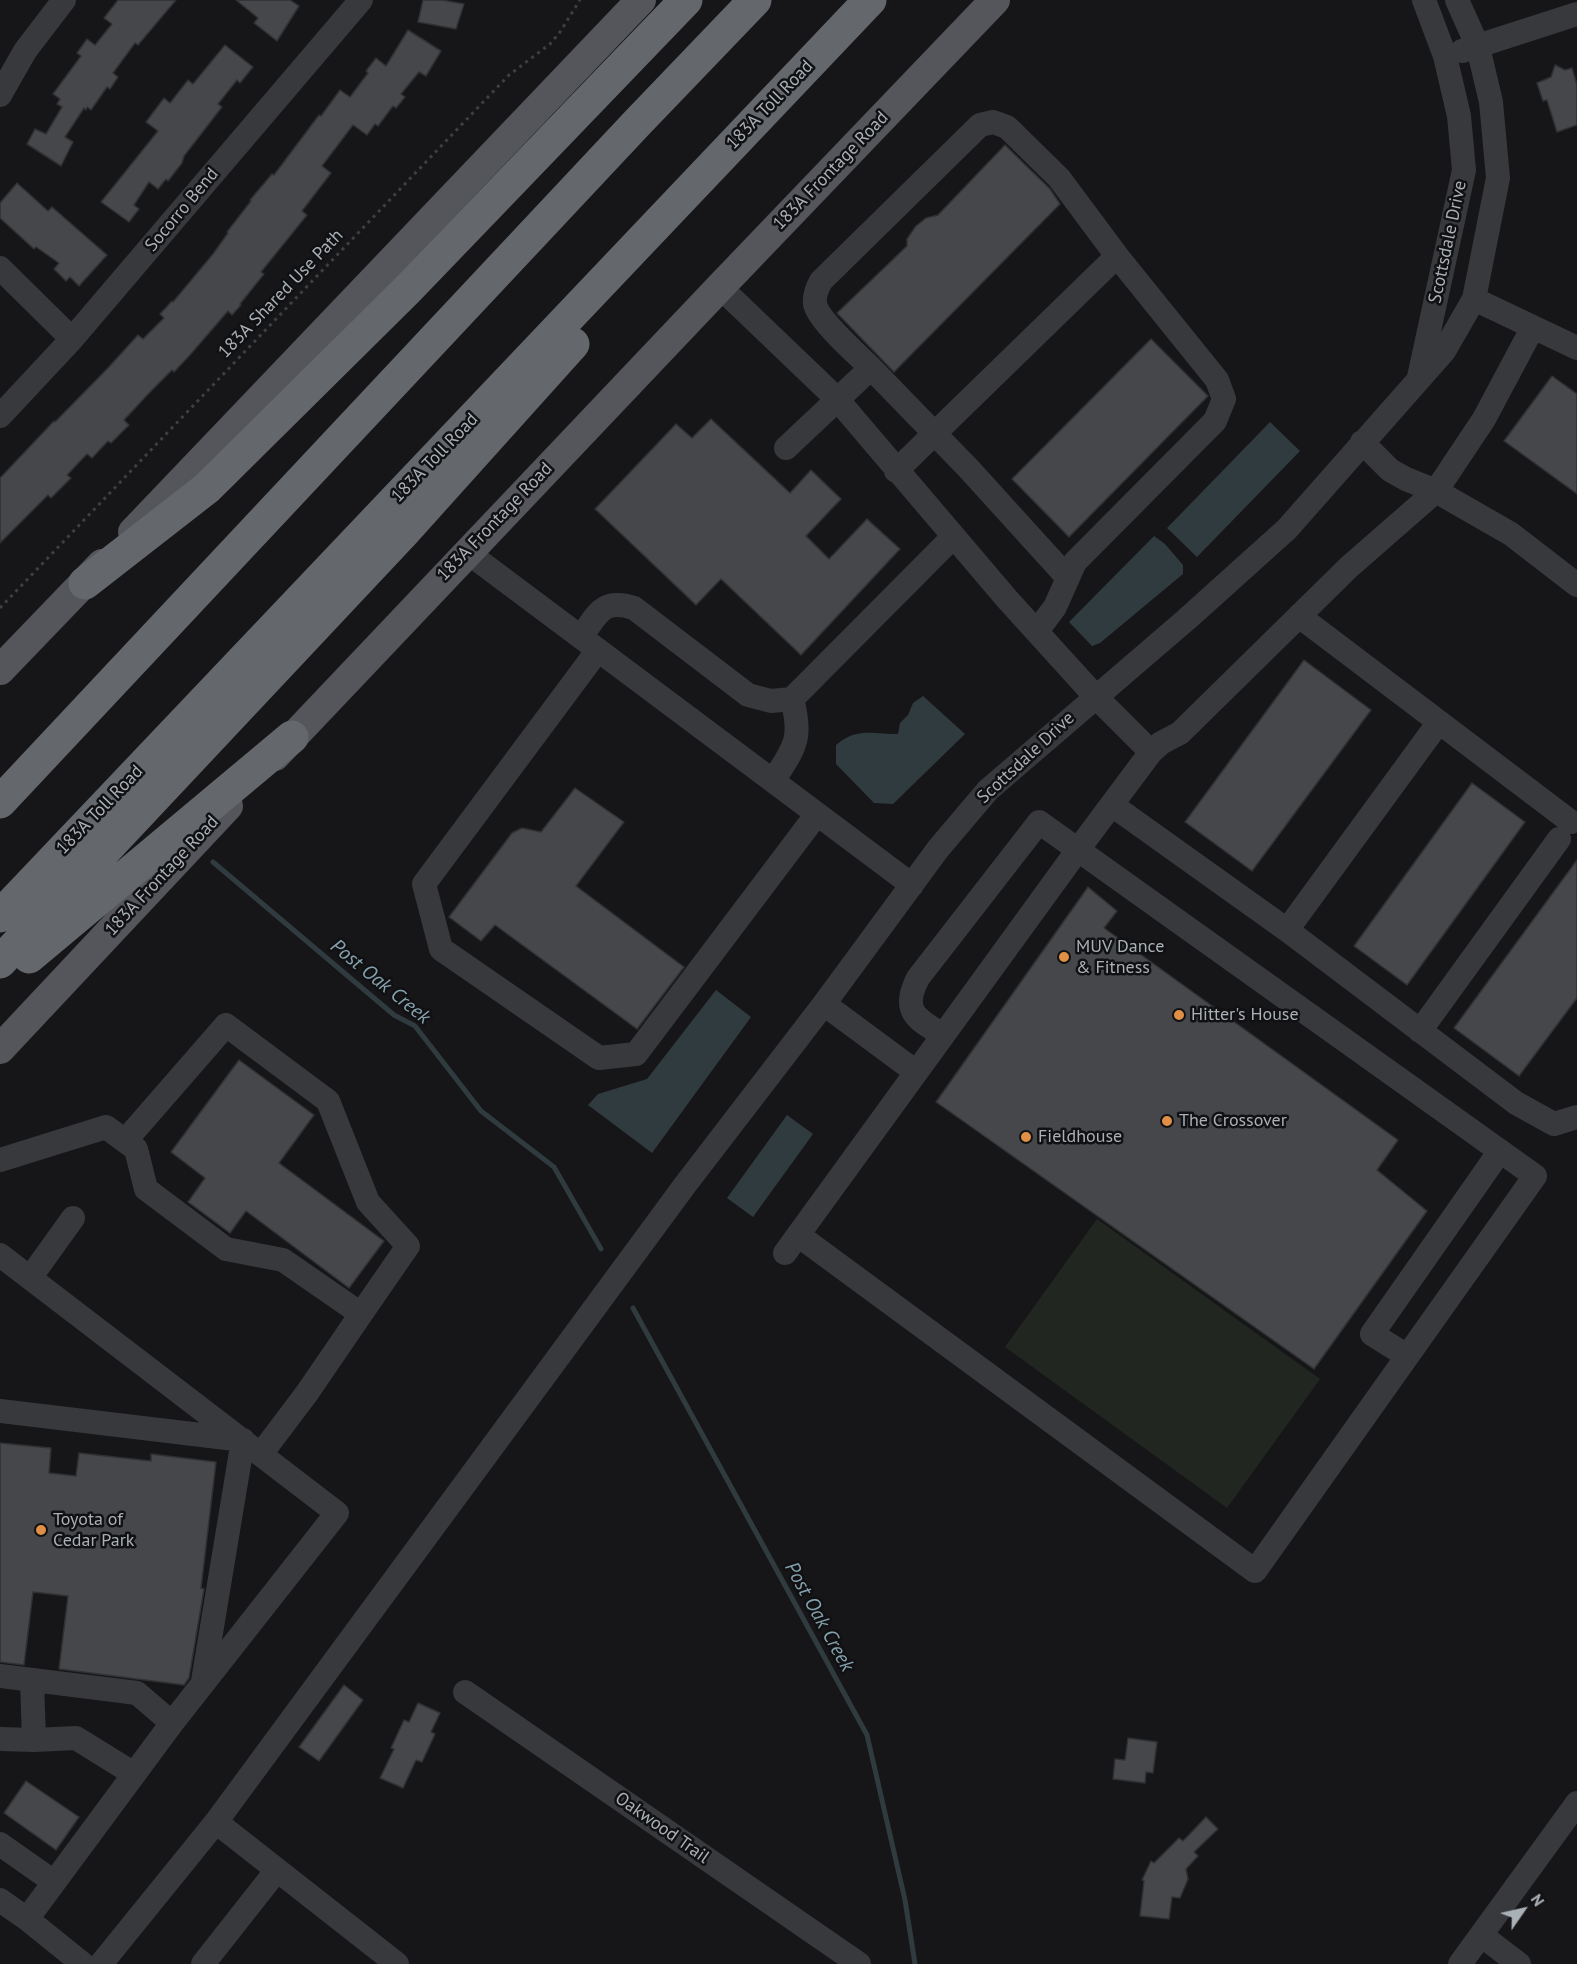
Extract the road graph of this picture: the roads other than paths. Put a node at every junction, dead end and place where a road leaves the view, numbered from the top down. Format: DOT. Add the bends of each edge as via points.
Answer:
graph roads {
  1 [pos="64,0"];
  2 [pos="361,0"];
  3 [pos="641,0"];
  4 [pos="686,0"];
  5 [pos="755,0"];
  6 [pos="870,0"];
  7 [pos="995,0"];
  8 [pos="1425,0"];
  9 [pos="1457,0"];
  10 [pos="1577,14"];
  11 [pos="1478,47"];
  12 [pos="1445,56"];
  13 [pos="793,81"];
  14 [pos="0,95"];
  15 [pos="1117,256"];
  16 [pos="0,268"];
  17 [pos="720,287"];
  18 [pos="1474,299"];
  19 [pos="1533,327"];
  20 [pos="72,339"];
  21 [pos="1577,348"];
  22 [pos="871,368"];
  23 [pos="1419,379"];
  24 [pos="837,399"];
  25 [pos="0,416"];
  26 [pos="936,435"];
  27 [pos="1362,442"];
  28 [pos="786,447"];
  29 [pos="896,471"];
  30 [pos="1436,491"];
  31 [pos="953,537"];
  32 [pos="467,552"];
  33 [pos="1067,576"];
  34 [pos="85,583"];
  35 [pos="1577,585"];
  36 [pos="1299,616"];
  37 [pos="1036,631"];
  38 [pos="589,643"];
  39 [pos="0,670"];
  40 [pos="1095,696"];
  41 [pos="792,699"];
  42 [pos="1439,722"];
  43 [pos="292,737"];
  44 [pos="1152,752"];
  45 [pos="773,781"];
  46 [pos="0,802"];
  47 [pos="1112,805"];
  48 [pos="817,814"];
  49 [pos="1571,832"];
  50 [pos="1077,851"];
  51 [pos="912,885"];
  52 [pos="0,916"];
  53 [pos="1287,930"];
  54 [pos="0,962"];
  55 [pos="0,982"];
  56 [pos="824,1004"];
  57 [pos="1420,1031"];
  58 [pos="943,1035"];
  59 [pos="0,1049"];
  60 [pos="916,1072"];
  61 [pos="1577,1117"];
  62 [pos="125,1141"];
  63 [pos="1500,1151"];
  64 [pos="0,1160"];
  65 [pos="73,1218"];
  66 [pos="0,1256"];
  67 [pos="30,1278"];
  68 [pos="361,1314"];
  69 [pos="1407,1356"];
  70 [pos="0,1411"];
  71 [pos="252,1447"];
  72 [pos="0,1676"];
  73 [pos="32,1680"];
  74 [pos="202,1685"];
  75 [pos="465,1692"];
  76 [pos="172,1723"];
  77 [pos="0,1739"];
  78 [pos="34,1740"];
  79 [pos="134,1774"];
  80 [pos="1577,1803"];
  81 [pos="216,1822"];
  82 [pos="0,1844"];
  83 [pos="277,1870"];
  84 [pos="54,1882"];
  85 [pos="0,1900"];
  86 [pos="27,1919"];
  87 [pos="1481,1935"];
  88 [pos="83,1964"];
  89 [pos="100,1964"];
  90 [pos="203,1964"];
  91 [pos="397,1964"];
  92 [pos="859,1964"];
  93 [pos="1460,1964"];
  94 [pos="1519,1964"];
  1 -- 14 [label="street" via="25,51"];
  2 -- 20 [label="street, Socorro Bend"];
  3 -- 34 [label="main road"];
  4 -- 34 [label="highway" via="415,281 207,488"];
  5 -- 46 [label="highway"];
  6 -- 13 [label="highway, 183A Toll Road"];
  7 -- 17 [label="main road, 183A Frontage Road"];
  8 -- 12 [label="street, Scottsdale Drive"];
  9 -- 11 [label="street, Scottsdale Drive"];
  10 -- 11 [label="street"];
  11 -- 12 [label="street"];
  11 -- 18 [label="street, Scottsdale Drive" via="1491,102 1498,178"];
  12 -- 23 [label="street, Scottsdale Drive" via="1459,117 1464,170"];
  13 -- 52 [label="highway, 183A Toll Road"];
  13 -- 54 [label="highway" via="717,184 404,532"];
  15 -- 22 [label="street" via="1059,178 1037,156 1007,128 993,122 981,125 821,281 815,292 815,305 825,321"];
  15 -- 26 [label="street"];
  15 -- 33 [label="street" via="1217,380 1224,399 1215,421 1075,562"];
  16 -- 20 [label="street"];
  17 -- 24 [label="street"];
  17 -- 32 [label="main road, 183A Frontage Road"];
  18 -- 19 [label="street"];
  18 -- 23 [label="street, Scottsdale Drive" via="1444,351"];
  19 -- 21 [label="street"];
  19 -- 30 [label="street" via="1484,419"];
  20 -- 25 [label="street, Socorro Bend"];
  22 -- 24 [label="street"];
  22 -- 26 [label="street"];
  23 -- 27 [label="street, Scottsdale Drive"];
  24 -- 28 [label="street"];
  24 -- 29 [label="street"];
  26 -- 29 [label="street"];
  26 -- 33 [label="street"];
  27 -- 30 [label="street" via="1390,470"];
  27 -- 40 [label="street, Scottsdale Drive" via="1287,529"];
  29 -- 31 [label="street"];
  30 -- 35 [label="street" via="1511,534"];
  30 -- 36 [label="street"];
  31 -- 37 [label="street"];
  31 -- 41 [label="street"];
  32 -- 38 [label="street"];
  32 -- 43 [label="main road, 183A Frontage Road"];
  33 -- 37 [label="street" via="1055,607"];
  34 -- 39 [label="main road"];
  36 -- 42 [label="street"];
  36 -- 44 [label="street" via="1180,732"];
  37 -- 40 [label="street"];
  38 -- 41 [label="street" via="601,610 618,603 634,608 748,695 771,701"];
  38 -- 45 [label="street"];
  38 -- 48 [label="street" via="424,884 441,949 599,1058 636,1053"];
  40 -- 44 [label="street"];
  40 -- 51 [label="street, Scottsdale Drive" via="988,790"];
  41 -- 45 [label="street" via="797,720 795,746"];
  42 -- 49 [label="street"];
  42 -- 53 [label="street"];
  43 -- 55 [label="highway"];
  43 -- 59 [label="main road, 183A Frontage Road"];
  44 -- 47 [label="street"];
  45 -- 48 [label="street"];
  47 -- 50 [label="street"];
  47 -- 53 [label="street"];
  48 -- 51 [label="street"];
  49 -- 57 [label="street"];
  50 -- 58 [label="street"];
  50 -- 58 [label="street" via="1039,822 918,978 910,994 910,1007 919,1020"];
  50 -- 63 [label="street"];
  51 -- 56 [label="street, Scottsdale Drive"];
  53 -- 57 [label="street"];
  56 -- 60 [label="street"];
  56 -- 81 [label="street, Scottsdale Drive" via="685,1185"];
  57 -- 61 [label="street" via="1515,1103 1554,1124"];
  58 -- 60 [label="street"];
  60 -- 69 [label="street" via="792,1244 1255,1571"];
  62 -- 64 [label="street" via="106,1127"];
  62 -- 68 [label="street" via="136,1149 146,1189 216,1242 226,1249 283,1260"];
  62 -- 68 [label="street" via="225,1025 235,1032 328,1101 368,1202 408,1246"];
  63 -- 69 [label="street" via="1535,1176"];
  63 -- 69 [label="street" via="1372,1334"];
  65 -- 67 [label="street"];
  66 -- 67 [label="street"];
  67 -- 71 [label="street"];
  68 -- 71 [label="street" via="307,1393"];
  70 -- 71 [label="street"];
  71 -- 74 [label="street"];
  71 -- 74 [label="street" via="337,1513"];
  72 -- 73 [label="street"];
  73 -- 76 [label="street" via="136,1693"];
  73 -- 78 [label="street"];
  74 -- 76 [label="street"];
  75 -- 92 [label="street, Oakwood Trail"];
  76 -- 79 [label="street"];
  77 -- 78 [label="street"];
  78 -- 79 [label="street" via="76,1738"];
  79 -- 84 [label="street"];
  80 -- 87 [label="street"];
  81 -- 83 [label="street"];
  81 -- 89 [label="street, Scottsdale Drive"];
  82 -- 84 [label="street"];
  83 -- 90 [label="street"];
  83 -- 91 [label="street"];
  84 -- 86 [label="street"];
  85 -- 86 [label="street"];
  86 -- 88 [label="street"];
  87 -- 93 [label="street"];
  87 -- 94 [label="street"];
}
